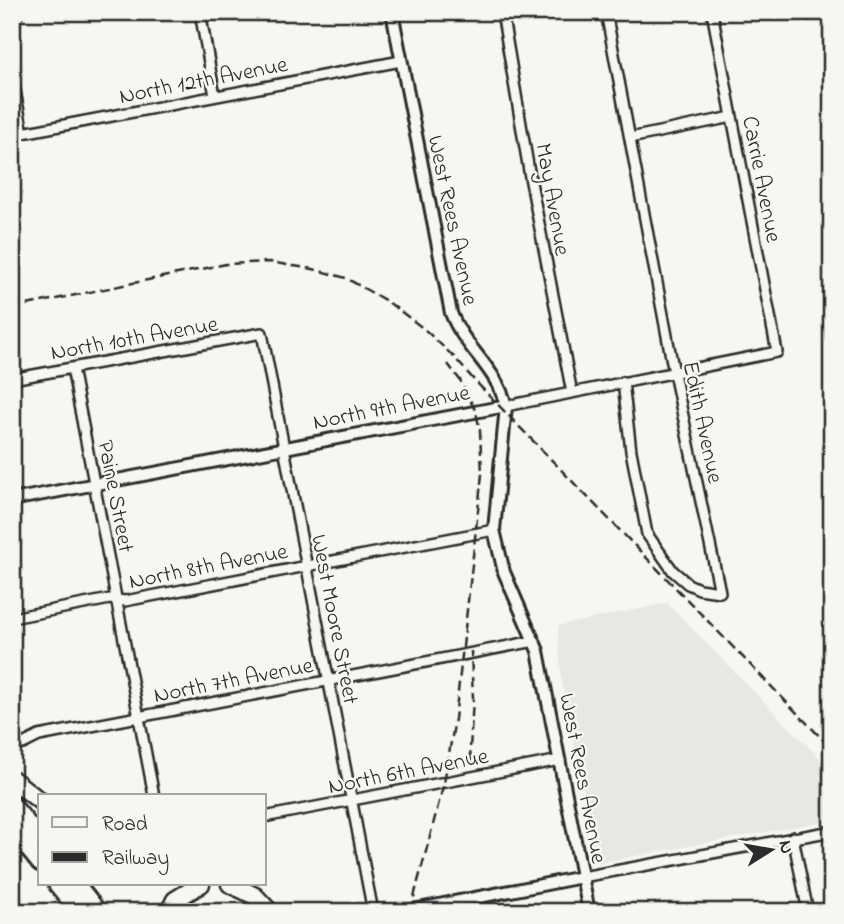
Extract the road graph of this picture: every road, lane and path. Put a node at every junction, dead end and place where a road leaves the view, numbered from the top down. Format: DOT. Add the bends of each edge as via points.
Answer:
graph roads {
  1 [pos="200,12"];
  2 [pos="392,12"];
  3 [pos="502,12"];
  4 [pos="606,12"];
  5 [pos="712,12"];
  6 [pos="401,61"];
  7 [pos="12,75"];
  8 [pos="215,96"];
  9 [pos="732,117"];
  10 [pos="23,133"];
  11 [pos="12,135"];
  12 [pos="630,138"];
  13 [pos="262,333"];
  14 [pos="777,352"];
  15 [pos="72,368"];
  16 [pos="674,373"];
  17 [pos="12,379"];
  18 [pos="623,382"];
  19 [pos="572,393"];
  20 [pos="506,406"];
  21 [pos="284,448"];
  22 [pos="95,485"];
  23 [pos="12,500"];
  24 [pos="494,530"];
  25 [pos="306,565"];
  26 [pos="117,600"];
  27 [pos="12,618"];
  28 [pos="534,641"];
  29 [pos="328,681"];
  30 [pos="139,717"];
  31 [pos="23,744"];
  32 [pos="560,760"];
  33 [pos="12,779"];
  34 [pos="154,794"];
  35 [pos="38,799"];
  36 [pos="351,800"];
  37 [pos="12,805"];
  38 [pos="266,817"];
  39 [pos="12,828"];
  40 [pos="832,831"];
  41 [pos="38,837"];
  42 [pos="793,837"];
  43 [pos="38,860"];
  44 [pos="582,877"];
  45 [pos="59,886"];
  46 [pos="78,886"];
  47 [pos="198,886"];
  48 [pos="234,886"];
  49 [pos="254,886"];
  50 [pos="79,912"];
  51 [pos="99,912"];
  52 [pos="169,912"];
  53 [pos="270,912"];
  54 [pos="282,912"];
  55 [pos="373,912"];
  56 [pos="403,912"];
  57 [pos="589,912"];
  58 [pos="808,912"];
  1 -- 8 [label="street"];
  2 -- 6 [label="street, West Rees Avenue"];
  3 -- 19 [label="street, May Avenue"];
  4 -- 12 [label="street, Edith Avenue"];
  5 -- 9 [label="street, Carrie Avenue"];
  6 -- 8 [label="street, North 12th Avenue"];
  6 -- 20 [label="street, West Rees Avenue" via="451,313 461,335 492,372"];
  7 -- 10 [label="street"];
  8 -- 10 [label="street, North 12th Avenue"];
  9 -- 12 [label="street"];
  9 -- 14 [label="street, Carrie Avenue"];
  10 -- 11 [label="street, North 12th Avenue"];
  12 -- 16 [label="street, Edith Avenue"];
  13 -- 15 [label="street, North 10th Avenue"];
  13 -- 21 [label="street, West Moore Street"];
  14 -- 16 [label="street, North 9th Avenue"];
  15 -- 17 [label="street, North 10th Avenue"];
  15 -- 22 [label="street, Paine Street"];
  16 -- 18 [label="street, North 9th Avenue"];
  16 -- 18 [label="street, Edith Avenue" via="720,592 688,584 647,534"];
  18 -- 19 [label="street, North 9th Avenue"];
  19 -- 20 [label="street, North 9th Avenue"];
  20 -- 21 [label="street, North 9th Avenue"];
  20 -- 24 [label="street, West Rees Avenue"];
  21 -- 22 [label="street, North 9th Avenue"];
  21 -- 25 [label="street, West Moore Street"];
  22 -- 23 [label="street, North 9th Avenue"];
  22 -- 26 [label="street, Paine Street"];
  24 -- 25 [label="street, North 8th Avenue"];
  24 -- 28 [label="street, West Rees Avenue" via="504,572"];
  25 -- 26 [label="street, North 8th Avenue"];
  25 -- 29 [label="street, West Moore Street"];
  26 -- 27 [label="street, North 8th Avenue"];
  26 -- 30 [label="street, Paine Street"];
  28 -- 29 [label="street, North 7th Avenue"];
  28 -- 32 [label="street, West Rees Avenue"];
  29 -- 30 [label="street, North 7th Avenue"];
  29 -- 36 [label="street, West Moore Street"];
  30 -- 31 [label="street, North 7th Avenue" via="39,736"];
  30 -- 34 [label="street, Paine Street"];
  32 -- 36 [label="street, North 6th Avenue"];
  32 -- 44 [label="street, West Rees Avenue"];
  33 -- 35 [label="highway"];
  36 -- 38 [label="street, North 6th Avenue"];
  36 -- 55 [label="street, West Moore Street"];
  37 -- 41 [label="highway"];
  39 -- 43 [label="highway"];
  40 -- 42 [label="street"];
  42 -- 44 [label="street"];
  42 -- 58 [label="street"];
  44 -- 56 [label="street"];
  44 -- 57 [label="street, West Rees Avenue"];
  45 -- 50 [label="highway"];
  46 -- 51 [label="highway"];
  47 -- 52 [label="highway" via="176,900"];
  48 -- 53 [label="highway" via="255,896"];
  49 -- 54 [label="highway"];
}
